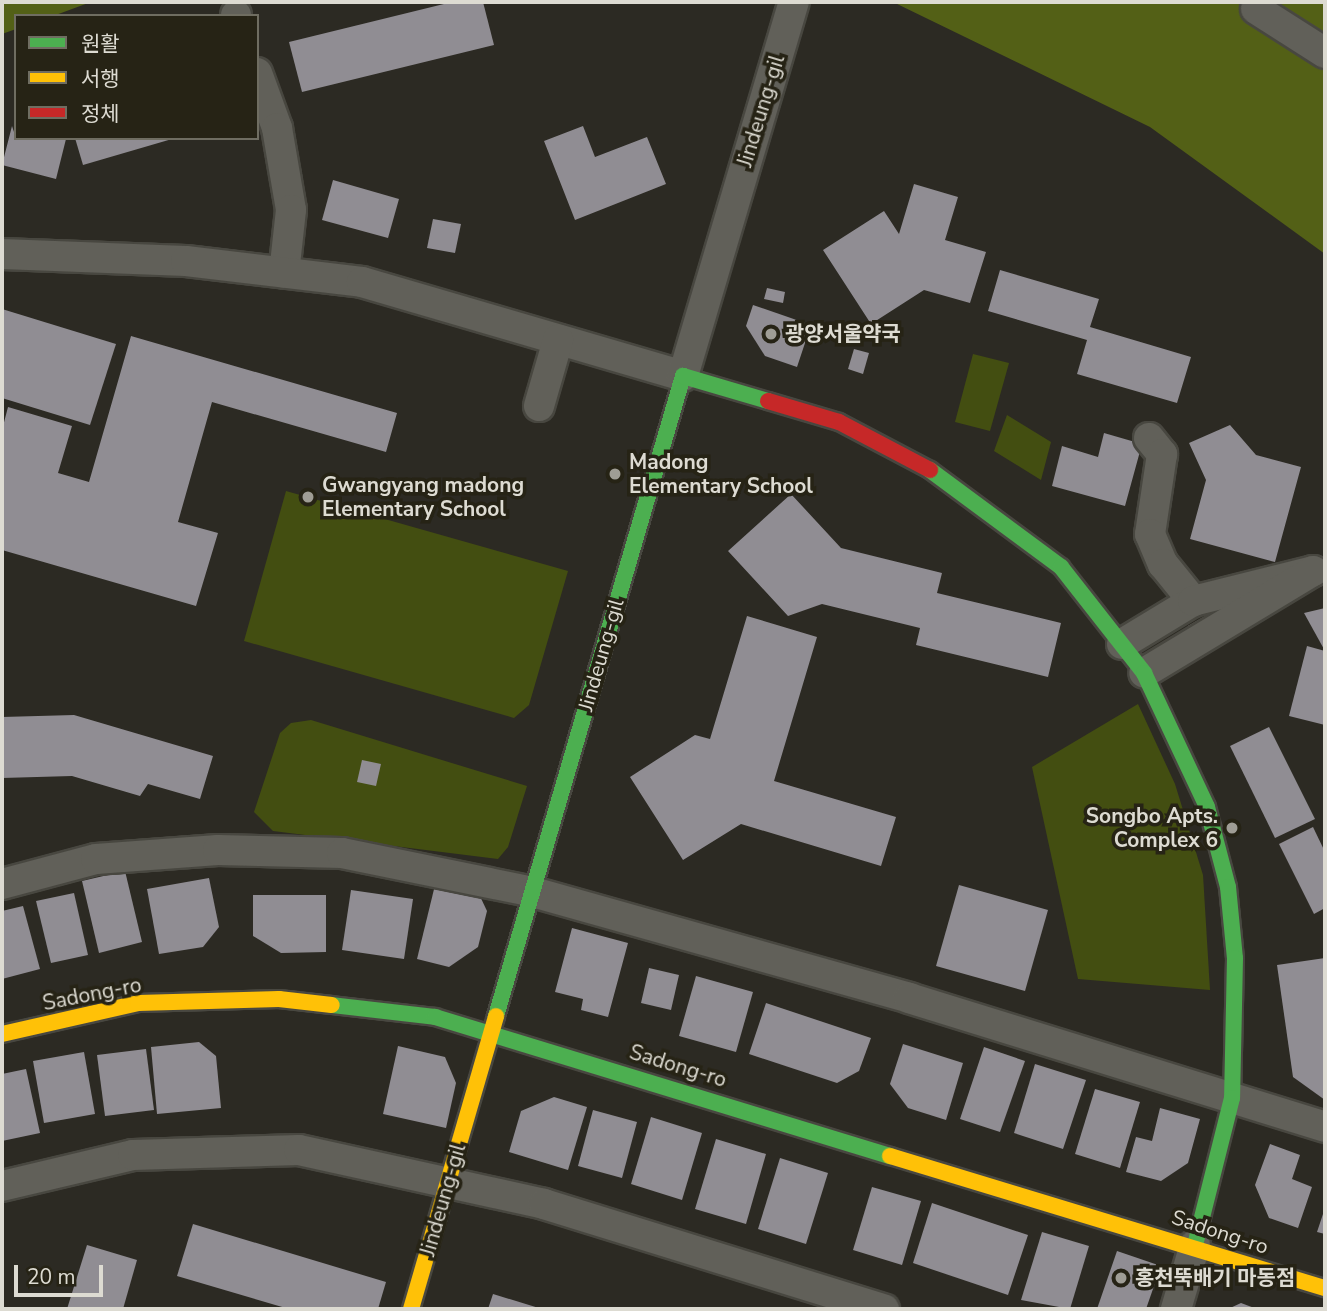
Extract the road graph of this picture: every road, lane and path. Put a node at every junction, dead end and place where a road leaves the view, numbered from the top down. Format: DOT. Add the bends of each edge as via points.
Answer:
graph roads {
  1 [pos="794,2"];
  2 [pos="1248,4"];
  3 [pos="1322,46"];
  4 [pos="259,79"];
  5 [pos="2,254"];
  6 [pos="284,273"];
  7 [pos="558,340"];
  8 [pos="683,376"];
  9 [pos="539,406"];
  10 [pos="1149,438"];
  11 [pos="1193,601"];
  12 [pos="1122,643"];
  13 [pos="1144,673"];
  14 [pos="2,884"];
  15 [pos="533,892"];
  16 [pos="492,1031"];
  17 [pos="2,1034"];
  18 [pos="1232,1098"];
  19 [pos="1325,1127"];
  20 [pos="449,1179"];
  21 [pos="2,1186"];
  22 [pos="1195,1245"];
  23 [pos="1325,1288"];
  24 [pos="411,1309"];
  25 [pos="884,1309"];
  26 [pos="1176,1309"];
  1 -- 8 [label="street, Jindeung-gil"];
  2 -- 3 [label="street"];
  4 -- 6 [label="street" via="276,128 291,210"];
  5 -- 6 [label="street" via="186,261"];
  6 -- 7 [label="street" via="362,282"];
  7 -- 8 [label="street"];
  7 -- 9 [label="street"];
  8 -- 12 [label="street" via="839,422 924,466 1061,567"];
  8 -- 15 [label="street, Jindeung-gil"];
  10 -- 11 [label="street" via="1162,454 1150,534 1163,564"];
  11 -- 12 [label="street"];
  11 -- 13 [label="street" via="1312,571"];
  12 -- 13 [label="street"];
  13 -- 18 [label="street" via="1208,807 1228,887 1237,1027"];
  14 -- 15 [label="street" via="96,859 230,850 342,853"];
  15 -- 16 [label="street, Jindeung-gil"];
  15 -- 18 [label="street"];
  16 -- 17 [label="street, Sadong-ro" via="435,1017 279,999 138,1003"];
  16 -- 20 [label="street, Jindeung-gil"];
  16 -- 22 [label="street, Sadong-ro"];
  18 -- 19 [label="street"];
  18 -- 22 [label="street"];
  20 -- 21 [label="street" via="299,1150 133,1155"];
  20 -- 24 [label="street, Jindeung-gil"];
  20 -- 25 [label="street"];
  22 -- 23 [label="street, Sadong-ro"];
  22 -- 26 [label="street"];
}
